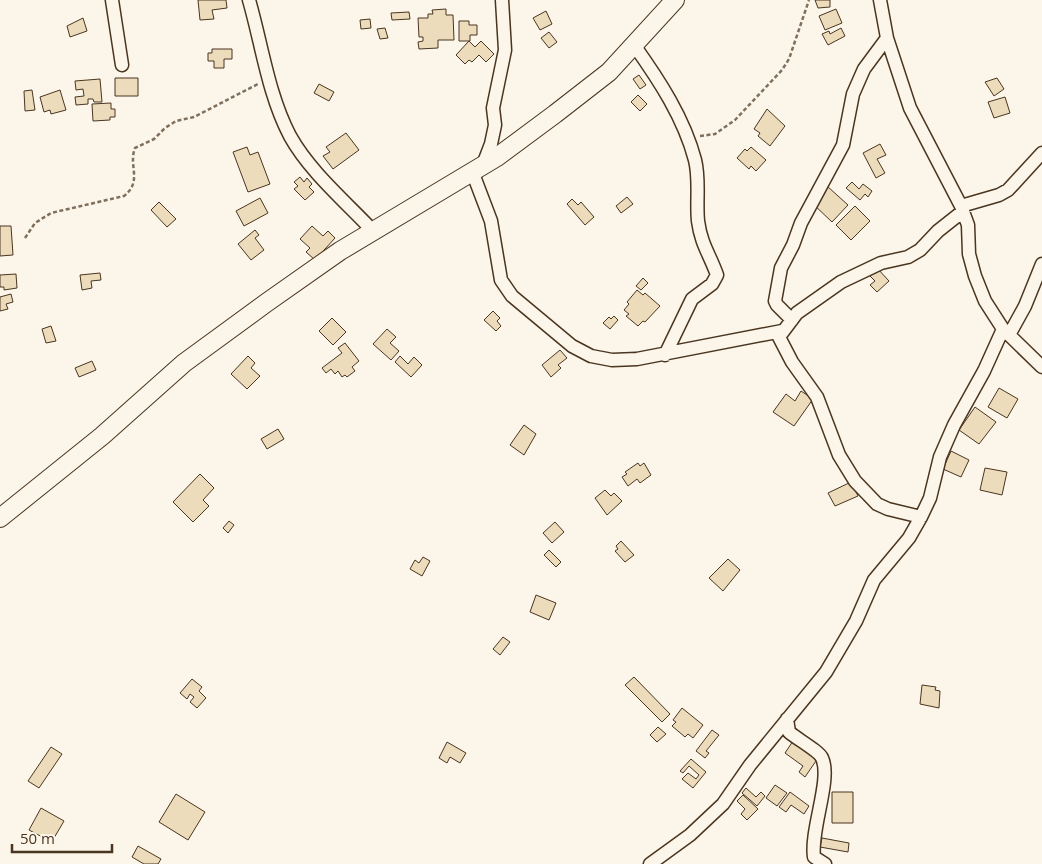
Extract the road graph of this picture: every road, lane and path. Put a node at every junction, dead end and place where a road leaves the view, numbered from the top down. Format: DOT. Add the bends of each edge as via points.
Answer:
graph roads {
  1 [pos="112,0"];
  2 [pos="249,0"];
  3 [pos="502,0"];
  4 [pos="675,0"];
  5 [pos="809,0"];
  6 [pos="880,0"];
  7 [pos="887,38"];
  8 [pos="634,45"];
  9 [pos="122,65"];
  10 [pos="268,79"];
  11 [pos="686,136"];
  12 [pos="1042,154"];
  13 [pos="477,168"];
  14 [pos="961,209"];
  15 [pos="374,232"];
  16 [pos="25,238"];
  17 [pos="1042,264"];
  18 [pos="792,320"];
  19 [pos="782,331"];
  20 [pos="1006,332"];
  21 [pos="665,355"];
  22 [pos="1042,367"];
  23 [pos="921,517"];
  24 [pos="0,518"];
  25 [pos="787,719"];
  26 [pos="650,864"];
  27 [pos="825,864"];
  1 -- 9 [label="street"];
  2 -- 10 [label="street"];
  3 -- 13 [label="street" via="505,50 493,108 493,135"];
  4 -- 8 [label="street"];
  5 -- 11 [label="path" via="790,59 770,84 735,120 715,134"];
  6 -- 7 [label="street"];
  7 -- 14 [label="street" via="910,108"];
  7 -- 18 [label="street" via="864,69 856,86 843,145 809,204 781,268 775,301"];
  8 -- 11 [label="street" via="662,84"];
  8 -- 13 [label="street" via="609,72"];
  10 -- 15 [label="street" via="291,137 313,166"];
  10 -- 16 [label="path" via="194,117 176,121 154,139 135,148 132,190 124,196 51,213 35,223"];
  11 -- 21 [label="street" via="698,174 696,199 703,246 717,278 692,299"];
  12 -- 14 [label="street" via="1008,190"];
  13 -- 15 [label="street"];
  13 -- 21 [label="street" via="491,221 501,280 512,296 572,346 591,356 612,360"];
  14 -- 18 [label="street" via="920,250 908,257 864,269 840,282"];
  14 -- 20 [label="street" via="968,225 969,254 975,276 985,301"];
  15 -- 24 [label="street" via="326,261 184,363 102,436"];
  17 -- 20 [label="street" via="1025,306"];
  18 -- 19 [label="street"];
  19 -- 21 [label="street"];
  19 -- 23 [label="street" via="779,338 818,397 839,455 856,481 877,504"];
  20 -- 22 [label="street"];
  20 -- 23 [label="street" via="950,433"];
  23 -- 25 [label="street" via="909,538 874,580 856,621 826,672"];
  25 -- 26 [label="street" via="723,804 690,836"];
  25 -- 27 [label="street" via="790,732 822,757 825,770 812,844 814,857"];
}
